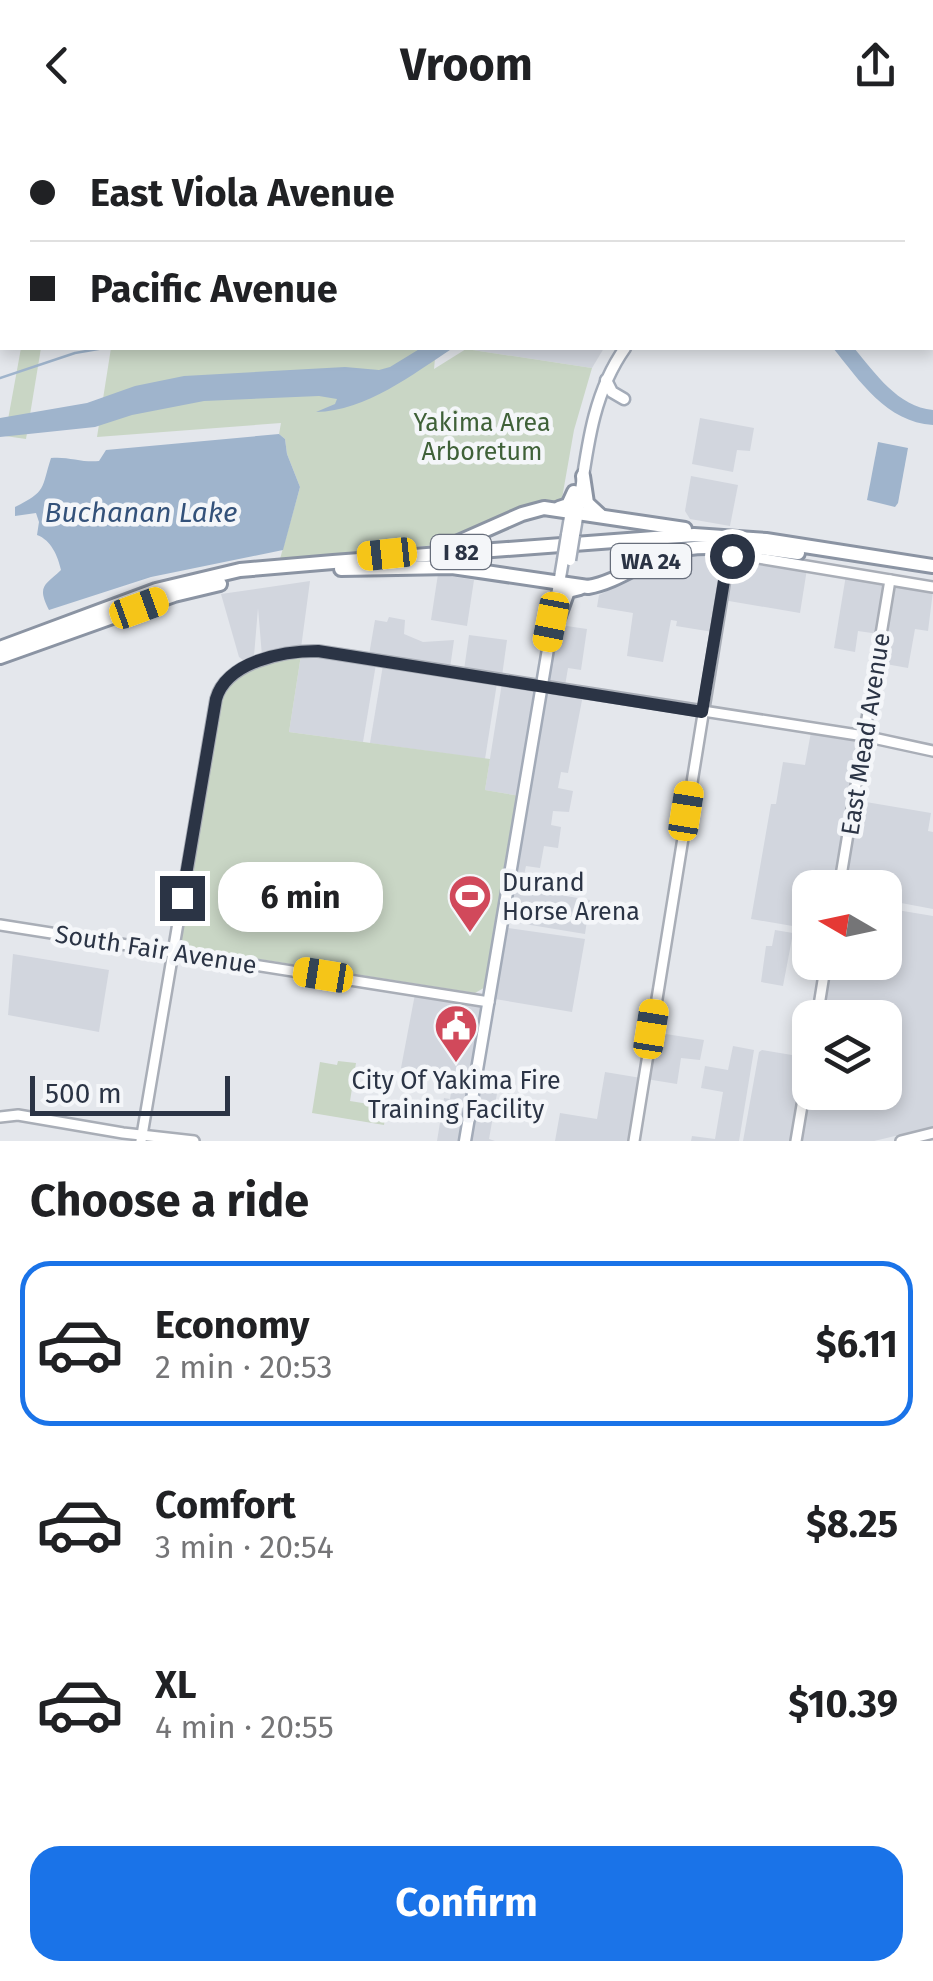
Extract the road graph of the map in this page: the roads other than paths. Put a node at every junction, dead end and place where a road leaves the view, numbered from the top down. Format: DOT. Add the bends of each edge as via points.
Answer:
graph roads {
  1 [pos="621,350"];
  2 [pos="621,350"];
  3 [pos="606,380"];
  4 [pos="595,410"];
  5 [pos="583,476"];
  6 [pos="574,492"];
  7 [pos="569,511"];
  8 [pos="602,516"];
  9 [pos="735,547"];
  10 [pos="796,552"];
  11 [pos="337,565"];
  12 [pos="933,566"];
  13 [pos="933,574"];
  14 [pos="890,580"];
  15 [pos="556,583"];
  16 [pos="588,586"];
  17 [pos="933,587"];
  18 [pos="556,600"];
  19 [pos="556,624"];
  20 [pos="0,648"];
  21 [pos="0,657"];
  22 [pos="546,662"];
  23 [pos="542,686"];
  24 [pos="702,712"];
  25 [pos="864,736"];
  26 [pos="933,751"];
  27 [pos="842,870"];
  28 [pos="0,925"];
  29 [pos="173,951"];
  30 [pos="489,1002"];
  31 [pos="801,1110"];
  32 [pos="0,1118"];
  33 [pos="933,1133"];
  34 [pos="141,1138"];
  35 [pos="194,1141"];
  36 [pos="466,1141"];
  37 [pos="634,1141"];
  38 [pos="796,1141"];
  39 [pos="901,1141"];
  1 -- 3 [label="main road"];
  2 -- 6 [label="main road" via="590,410"];
  3 -- 4 [label="main road"];
  3 -- 4 [label="main road" via="620,398"];
  4 -- 5 [label="main road"];
  5 -- 7 [label="main road"];
  5 -- 8 [label="highway, WA 24" via="586,503"];
  6 -- 7 [label="highway"];
  7 -- 8 [label="highway"];
  7 -- 11 [label="highway" via="534,510 438,550"];
  7 -- 15 [label="main road, bridge" via="566,560"];
  8 -- 9 [label="highway, WA 24"];
  9 -- 10 [label="highway"];
  9 -- 11 [label="highway, I 82" via="666,536"];
  9 -- 12 [label="highway, I 82"];
  9 -- 14 [label="street"];
  9 -- 16 [label="highway, WA 24" via="674,552"];
  9 -- 24 [label="street"];
  10 -- 11 [label="highway, I 82" via="664,544"];
  10 -- 13 [label="highway, I 82"];
  11 -- 15 [label="highway, WA 24" via="452,567"];
  11 -- 20 [label="highway, I 82" via="240,570 156,590"];
  11 -- 21 [label="highway, I 82" via="174,595"];
  14 -- 17 [label="street"];
  14 -- 25 [label="street, East Mead Avenue"];
  15 -- 16 [label="highway, WA 24"];
  15 -- 18 [label="highway"];
  15 -- 19 [label="main road"];
  16 -- 19 [label="highway" via="568,591"];
  18 -- 22 [label="main road"];
  19 -- 22 [label="main road"];
  22 -- 23 [label="main road"];
  23 -- 24 [label="street"];
  23 -- 29 [label="street" via="314,650 244,666 226,678 216,699"];
  23 -- 30 [label="main road"];
  24 -- 25 [label="street"];
  24 -- 37 [label="street"];
  25 -- 26 [label="street"];
  25 -- 27 [label="street, East Mead Avenue"];
  28 -- 29 [label="street, South Fair Avenue"];
  29 -- 30 [label="street, South Fair Avenue"];
  29 -- 34 [label="street"];
  30 -- 36 [label="main road"];
  31 -- 38 [label="street"];
  32 -- 34 [label="street" via="18,1115"];
  33 -- 39 [label="street"];
  34 -- 35 [label="street"];
}
